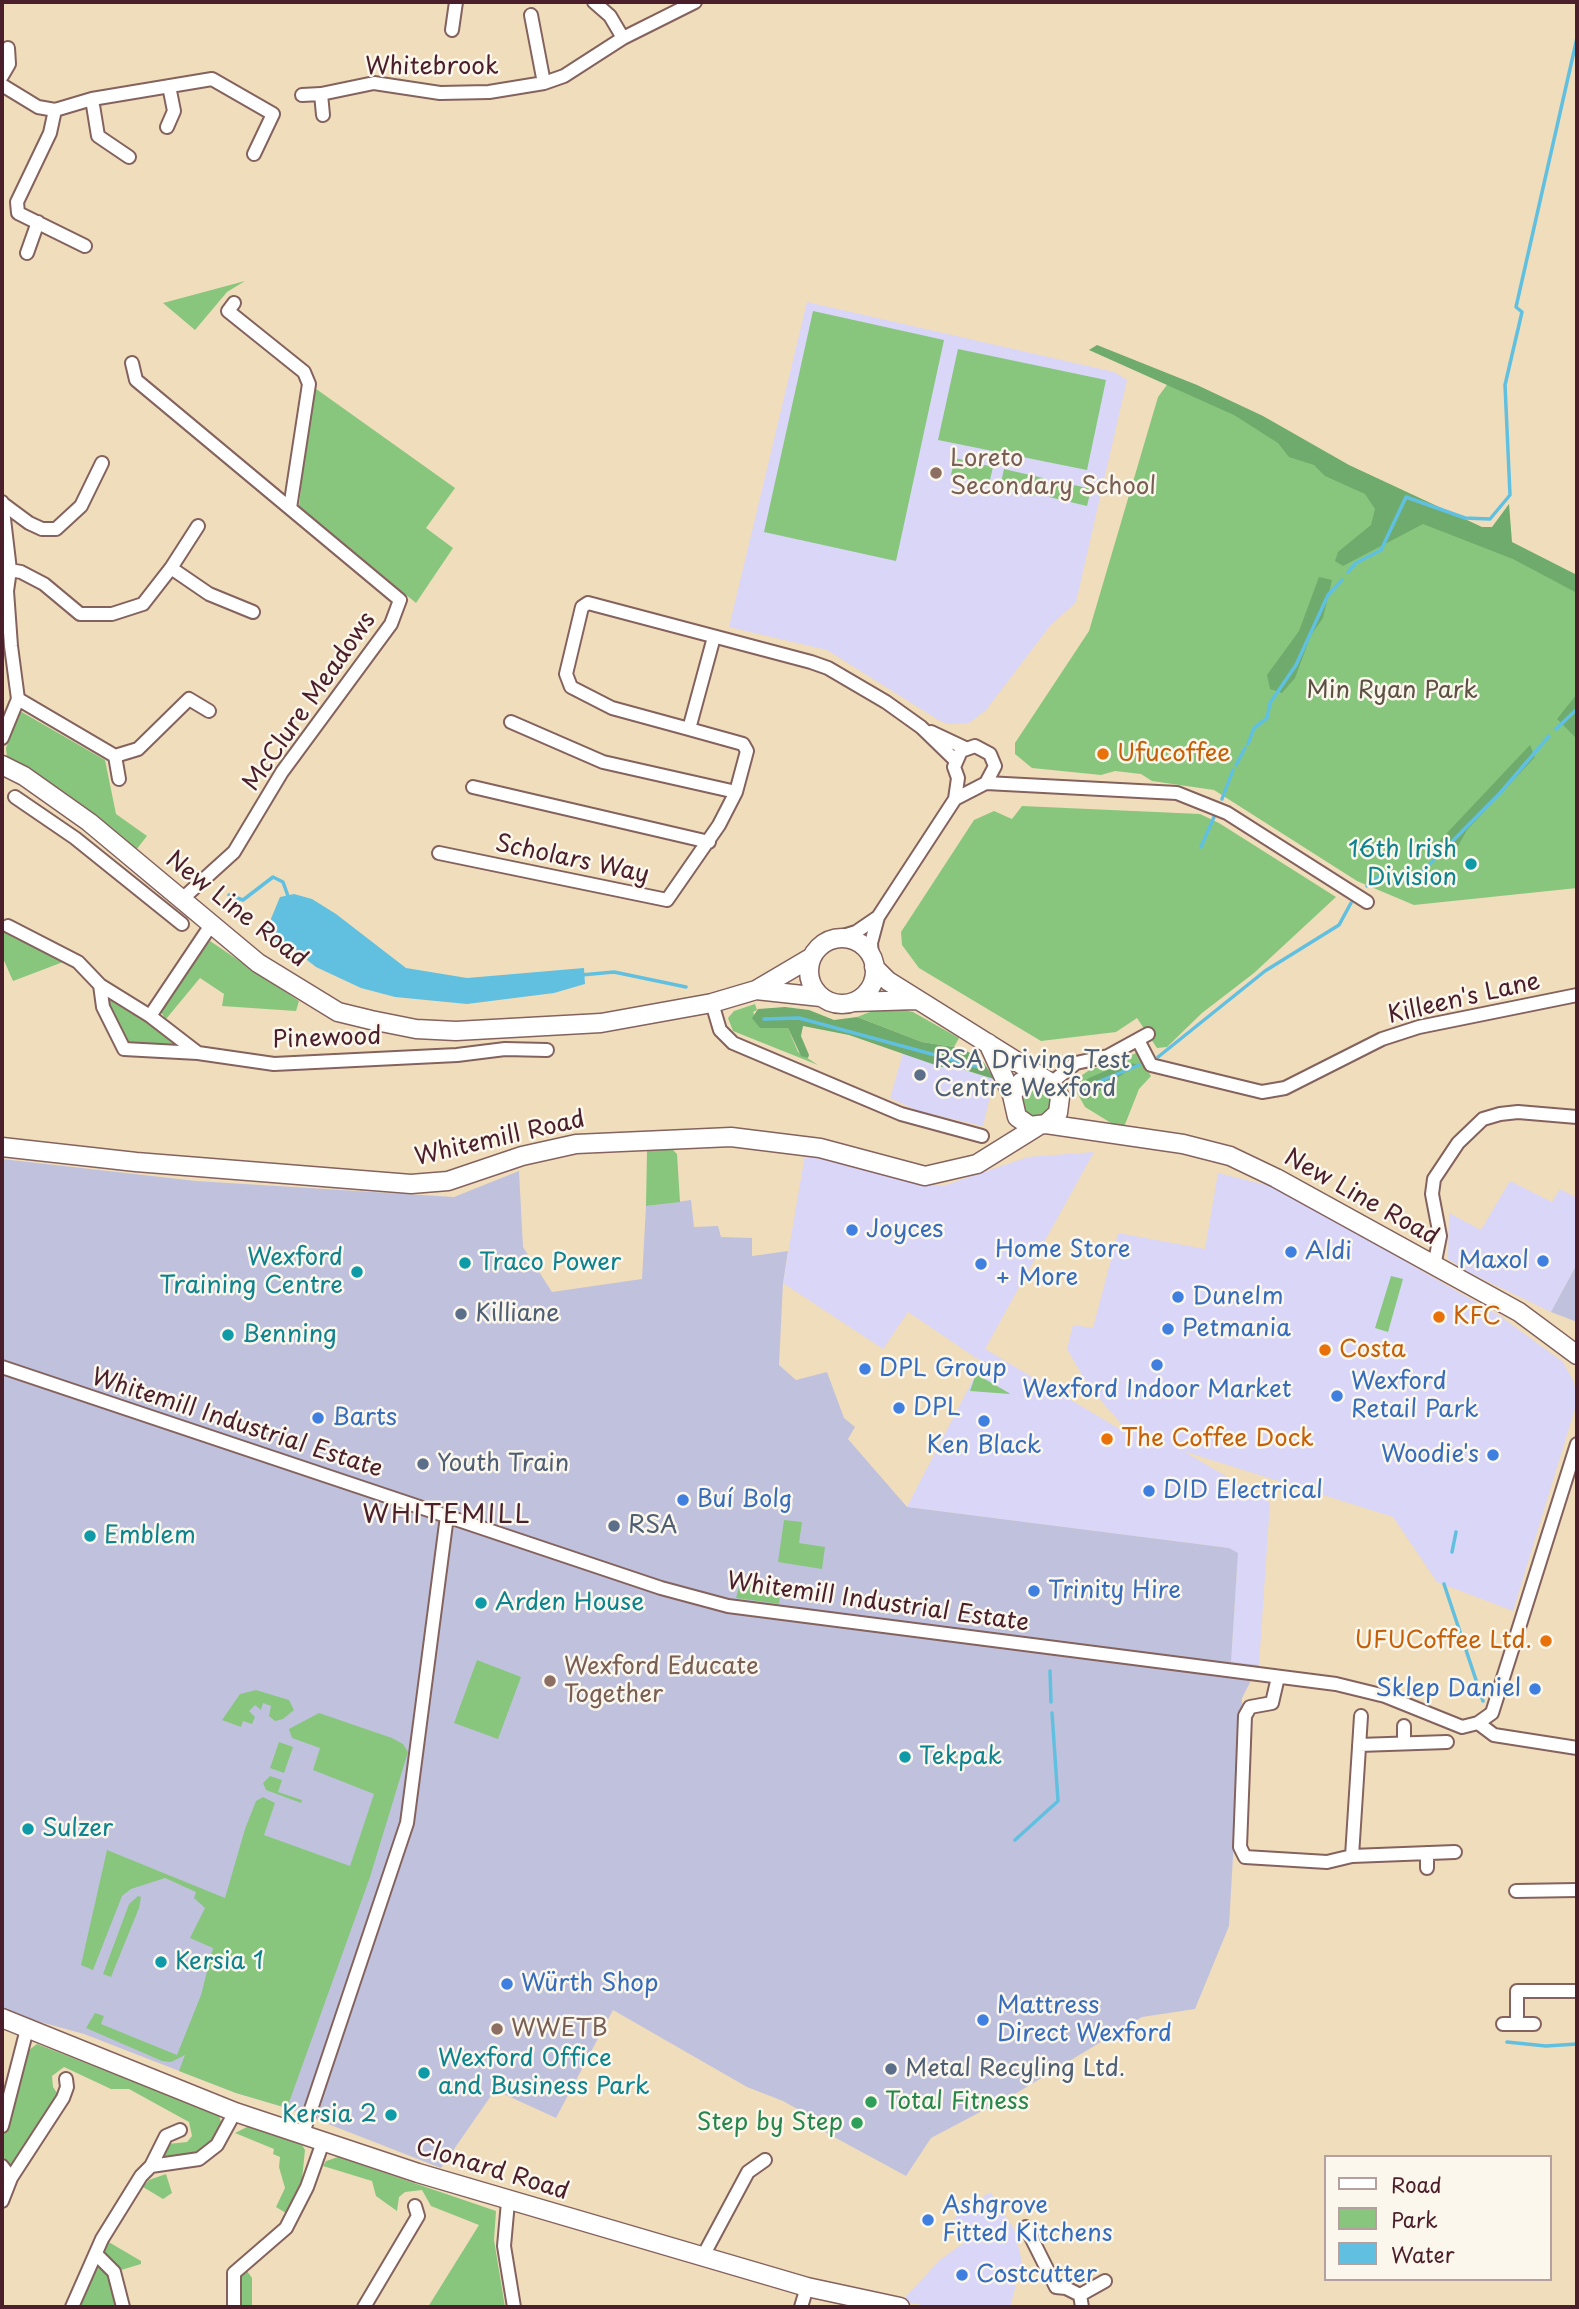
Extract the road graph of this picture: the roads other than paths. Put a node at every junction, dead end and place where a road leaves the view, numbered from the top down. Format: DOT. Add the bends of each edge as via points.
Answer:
graph roads {
  1 [pos="456,2"];
  2 [pos="594,2"];
  3 [pos="695,2"];
  4 [pos="531,15"];
  5 [pos="452,30"];
  6 [pos="624,38"];
  7 [pos="8,48"];
  8 [pos="2,76"];
  9 [pos="544,83"];
  10 [pos="2,85"];
  11 [pos="169,86"];
  12 [pos="321,94"];
  13 [pos="302,95"];
  14 [pos="92,99"];
  15 [pos="55,110"];
  16 [pos="323,115"];
  17 [pos="167,127"];
  18 [pos="254,154"];
  19 [pos="129,157"];
  20 [pos="38,222"];
  21 [pos="85,246"];
  22 [pos="27,253"];
  23 [pos="234,303"];
  24 [pos="132,363"];
  25 [pos="102,463"];
  26 [pos="2,503"];
  27 [pos="290,508"];
  28 [pos="198,526"];
  29 [pos="171,568"];
  30 [pos="10,570"];
  31 [pos="253,612"];
  32 [pos="714,636"];
  33 [pos="18,699"];
  34 [pos="209,712"];
  35 [pos="6,720"];
  36 [pos="511,722"];
  37 [pos="921,727"];
  38 [pos="689,729"];
  39 [pos="2,738"];
  40 [pos="965,748"];
  41 [pos="116,756"];
  42 [pos="955,760"];
  43 [pos="2,765"];
  44 [pos="995,766"];
  45 [pos="958,778"];
  46 [pos="119,779"];
  47 [pos="1022,784"];
  48 [pos="980,785"];
  49 [pos="473,787"];
  50 [pos="736,792"];
  51 [pos="15,797"];
  52 [pos="955,799"];
  53 [pos="89,822"];
  54 [pos="75,838"];
  55 [pos="709,842"];
  56 [pos="439,853"];
  57 [pos="181,900"];
  58 [pos="1367,902"];
  59 [pos="878,918"];
  60 [pos="182,924"];
  61 [pos="211,925"];
  62 [pos="8,926"];
  63 [pos="837,939"];
  64 [pos="812,957"];
  65 [pos="873,962"];
  66 [pos="100,985"];
  67 [pos="756,990"];
  68 [pos="1577,995"];
  69 [pos="821,997"];
  70 [pos="917,1000"];
  71 [pos="854,1002"];
  72 [pos="712,1003"];
  73 [pos="150,1016"];
  74 [pos="456,1031"];
  75 [pos="988,1043"];
  76 [pos="547,1050"];
  77 [pos="198,1053"];
  78 [pos="457,1055"];
  79 [pos="1052,1086"];
  80 [pos="1013,1103"];
  81 [pos="1577,1117"];
  82 [pos="1042,1125"];
  83 [pos="1101,1133"];
  84 [pos="982,1136"];
  85 [pos="2,1145"];
  86 [pos="1001,1149"];
  87 [pos="1434,1266"];
  88 [pos="1577,1355"];
  89 [pos="2,1367"];
  90 [pos="1577,1444"];
  91 [pos="447,1516"];
  92 [pos="1278,1677"];
  93 [pos="1361,1716"];
  94 [pos="1478,1723"];
  95 [pos="1404,1726"];
  96 [pos="1447,1742"];
  97 [pos="1404,1743"];
  98 [pos="1359,1745"];
  99 [pos="1577,1748"];
  100 [pos="1455,1852"];
  101 [pos="1427,1853"];
  102 [pos="1352,1856"];
  103 [pos="1427,1868"];
  104 [pos="1577,1890"];
  105 [pos="1516,1891"];
  106 [pos="1577,1991"];
  107 [pos="2,2018"];
  108 [pos="1517,2023"];
  109 [pos="1503,2024"];
  110 [pos="1534,2024"];
  111 [pos="27,2029"];
  112 [pos="66,2079"];
  113 [pos="235,2112"];
  114 [pos="2,2126"];
  115 [pos="180,2130"];
  116 [pos="302,2136"];
  117 [pos="323,2141"];
  118 [pos="765,2160"];
  119 [pos="151,2165"];
  120 [pos="2,2166"];
  121 [pos="10,2178"];
  122 [pos="2,2202"];
  123 [pos="508,2202"];
  124 [pos="415,2206"];
  125 [pos="1026,2227"];
  126 [pos="96,2254"];
  127 [pos="703,2256"];
  128 [pos="1105,2281"];
  129 [pos="807,2287"];
  130 [pos="1081,2301"];
  131 [pos="72,2307"];
  132 [pos="123,2307"];
  133 [pos="234,2307"];
  134 [pos="364,2307"];
  135 [pos="514,2307"];
  136 [pos="801,2307"];
  137 [pos="900,2307"];
  1 -- 5 [label="street, Whitebrook"];
  2 -- 6 [label="street"];
  3 -- 6 [label="street, Whitebrook"];
  4 -- 9 [label="street"];
  6 -- 9 [label="street, Whitebrook" via="564,76"];
  7 -- 8 [label="street" via="9,64"];
  9 -- 12 [label="street, Whitebrook" via="489,92 440,93 374,83"];
  10 -- 15 [label="street" via="38,107"];
  11 -- 14 [label="street"];
  11 -- 17 [label="street" via="174,111"];
  11 -- 18 [label="street" via="212,79 273,114"];
  12 -- 13 [label="street, Whitebrook"];
  12 -- 16 [label="street"];
  14 -- 15 [label="street"];
  14 -- 19 [label="street" via="98,136"];
  15 -- 20 [label="street" via="50,133 17,202 18,213"];
  20 -- 21 [label="street"];
  20 -- 22 [label="street"];
  23 -- 27 [label="street" via="228,311 304,372 309,384"];
  24 -- 27 [label="street, McClure Meadows" via="136,380"];
  25 -- 26 [label="street" via="81,506 56,529 36,526"];
  26 -- 30 [label="street"];
  27 -- 57 [label="street, McClure Meadows" via="400,600 400,607 282,772 234,852"];
  28 -- 29 [label="street"];
  29 -- 30 [label="street" via="143,604 93,616 74,610 44,584"];
  29 -- 31 [label="street" via="209,594"];
  30 -- 33 [label="street" via="7,591"];
  32 -- 37 [label="street" via="828,668 857,682"];
  32 -- 38 [label="street"];
  32 -- 38 [label="street, Scholars Way" via="588,603 582,607 566,674 571,687 618,710"];
  33 -- 35 [label="street"];
  33 -- 41 [label="street"];
  34 -- 41 [label="street" via="189,699 138,749"];
  35 -- 39 [label="street"];
  36 -- 50 [label="street" via="603,762"];
  37 -- 40 [label="street"];
  37 -- 42 [label="street"];
  38 -- 50 [label="street, Scholars Way" via="746,746"];
  40 -- 42 [label="street"];
  40 -- 44 [label="street" via="985,749"];
  41 -- 46 [label="street"];
  42 -- 45 [label="street"];
  43 -- 53 [label="main road, New Line Road"];
  44 -- 47 [label="street"];
  44 -- 48 [label="street"];
  45 -- 48 [label="street"];
  45 -- 52 [label="street"];
  47 -- 48 [label="street"];
  47 -- 58 [label="street" via="1177,793 1202,800"];
  48 -- 52 [label="street"];
  49 -- 55 [label="street, Scholars Way"];
  50 -- 55 [label="street, Scholars Way"];
  51 -- 54 [label="street"];
  52 -- 59 [label="street"];
  53 -- 54 [label="street"];
  53 -- 57 [label="main road, New Line Road"];
  54 -- 60 [label="street"];
  55 -- 56 [label="street, Scholars Way" via="667,900"];
  57 -- 61 [label="main road, New Line Road"];
  59 -- 63 [label="street"];
  59 -- 65 [label="street" via="871,943"];
  61 -- 73 [label="street"];
  61 -- 74 [label="main road, New Line Road" via="258,963 338,1012 416,1029"];
  62 -- 66 [label="street, Pinewood" via="78,962"];
  63 -- 64 [label="main road"];
  63 -- 65 [label="main road" via="858,943"];
  64 -- 67 [label="main road, New Line Road"];
  64 -- 69 [label="main road" via="809,978"];
  65 -- 70 [label="main road, New Line Road" via="888,981"];
  65 -- 71 [label="main road" via="870,988"];
  66 -- 73 [label="street, Pinewood"];
  66 -- 77 [label="street, Pinewood" via="103,1007 124,1049"];
  67 -- 69 [label="main road, New Line Road"];
  67 -- 72 [label="main road, New Line Road"];
  68 -- 79 [label="street, Killeen's Lane" via="1407,1031 1335,1060 1285,1088 1262,1092 1151,1065 1143,1037 1108,1056 1076,1063"];
  69 -- 71 [label="main road" via="831,1003"];
  70 -- 71 [label="main road"];
  70 -- 75 [label="main road, New Line Road"];
  72 -- 74 [label="main road, New Line Road" via="601,1023"];
  72 -- 84 [label="street" via="720,1030 733,1043 901,1114"];
  73 -- 77 [label="street, Pinewood"];
  74 -- 78 [label="street"];
  75 -- 79 [label="main road, New Line Road"];
  75 -- 80 [label="main road"];
  76 -- 78 [label="street, Pinewood"];
  77 -- 78 [label="street, Pinewood" via="274,1064"];
  79 -- 80 [label="main road" via="1028,1079 1021,1082"];
  79 -- 82 [label="main road" via="1058,1113"];
  79 -- 83 [label="main road, New Line Road" via="1074,1115"];
  80 -- 82 [label="main road" via="1023,1122"];
  80 -- 86 [label="main road"];
  81 -- 87 [label="street" via="1500,1114 1483,1119 1458,1143 1434,1179 1432,1194 1440,1236"];
  82 -- 83 [label="main road, New Line Road"];
  82 -- 86 [label="main road, Whitemill Road"];
  83 -- 87 [label="main road, New Line Road" via="1183,1144 1230,1156"];
  85 -- 86 [label="main road, Whitemill Road" via="136,1162 411,1184 448,1181 576,1144 634,1139 778,1140 925,1176 977,1164"];
  87 -- 88 [label="main road, New Line Road" via="1519,1312"];
  89 -- 91 [label="street, Whitemill Industrial Estate"];
  90 -- 94 [label="street" via="1492,1713"];
  91 -- 92 [label="street, Whitemill Industrial Estate" via="728,1606"];
  91 -- 116 [label="street" via="407,1823"];
  92 -- 94 [label="street, Whitemill Industrial Estate" via="1385,1696 1462,1727"];
  92 -- 102 [label="street" via="1272,1703 1246,1711 1241,1852 1256,1860 1299,1862 1327,1863"];
  93 -- 98 [label="street"];
  94 -- 99 [label="street, Whitemill Industrial Estate" via="1494,1735"];
  95 -- 97 [label="street"];
  96 -- 97 [label="street"];
  97 -- 98 [label="street"];
  98 -- 102 [label="street"];
  100 -- 101 [label="street"];
  101 -- 102 [label="street"];
  101 -- 103 [label="street"];
  104 -- 105 [label="street"];
  106 -- 108 [label="street" via="1517,1991"];
  107 -- 111 [label="main road, Clonard Road"];
  108 -- 109 [label="street"];
  108 -- 110 [label="street"];
  111 -- 113 [label="main road, Clonard Road"];
  111 -- 114 [label="street"];
  112 -- 121 [label="street" via="63,2098"];
  113 -- 116 [label="main road, Clonard Road"];
  113 -- 119 [label="street" via="217,2145 199,2159"];
  115 -- 119 [label="street" via="166,2136"];
  116 -- 117 [label="main road, Clonard Road"];
  117 -- 123 [label="main road, Clonard Road"];
  117 -- 133 [label="street" via="286,2228 234,2273"];
  118 -- 127 [label="street" via="748,2172"];
  119 -- 126 [label="street" via="120,2208"];
  120 -- 121 [label="street"];
  121 -- 122 [label="street"];
  123 -- 127 [label="main road, Clonard Road"];
  123 -- 135 [label="street" via="504,2246"];
  124 -- 134 [label="street" via="418,2216"];
  125 -- 130 [label="street" via="1053,2292 1066,2288"];
  126 -- 131 [label="street"];
  126 -- 132 [label="street" via="114,2272"];
  127 -- 129 [label="main road, Clonard Road"];
  128 -- 130 [label="street"];
  129 -- 136 [label="street"];
  129 -- 137 [label="main road, Clonard Road"];
}
